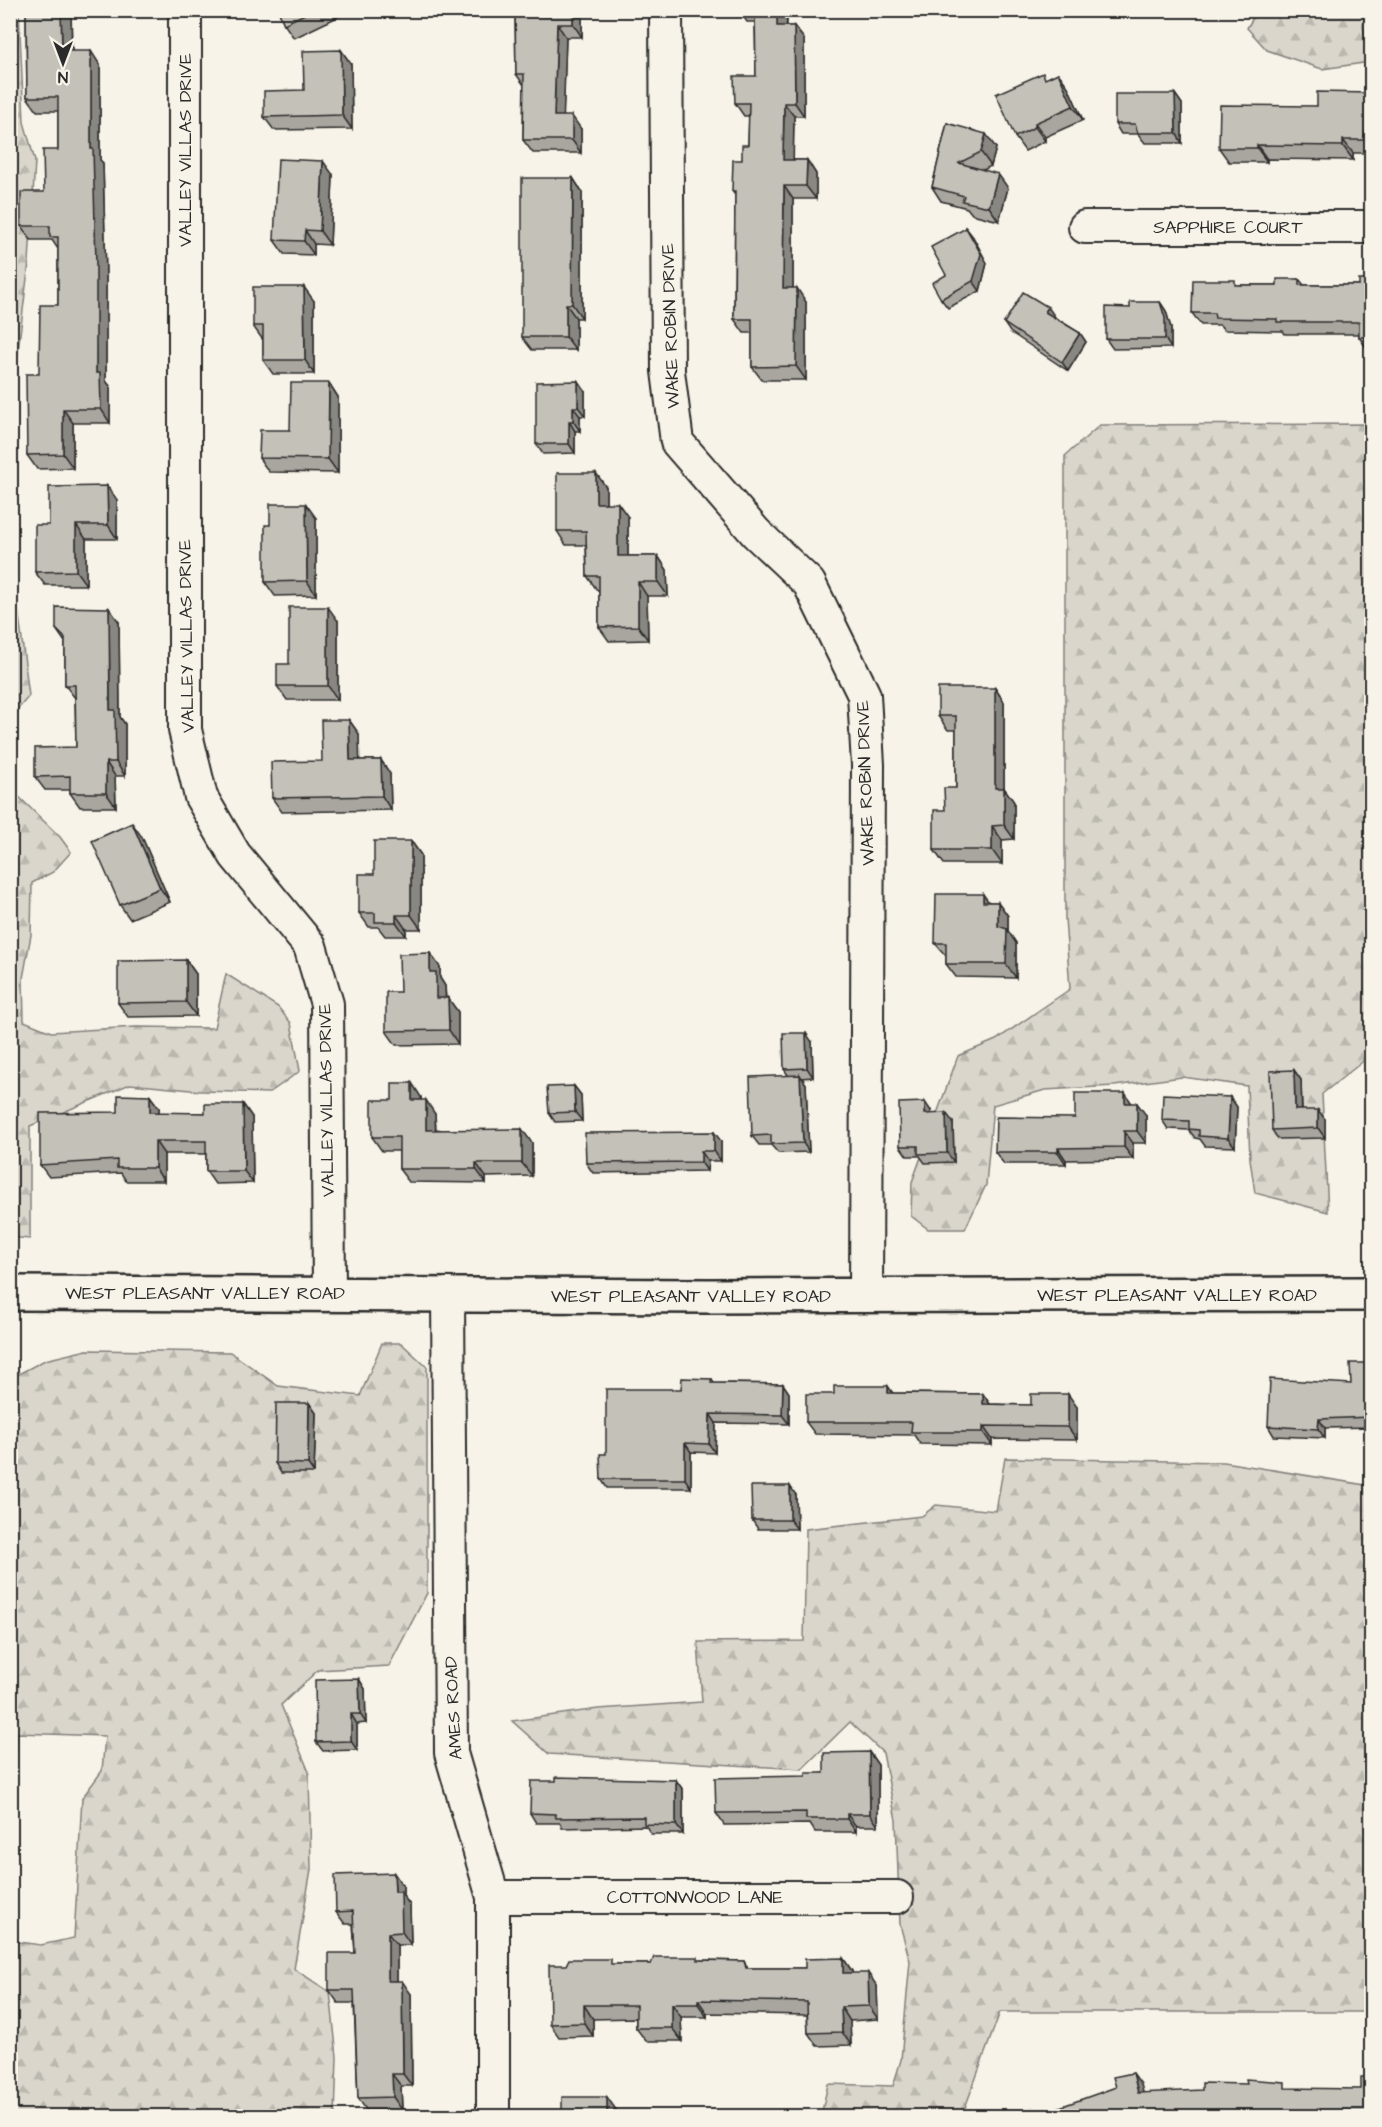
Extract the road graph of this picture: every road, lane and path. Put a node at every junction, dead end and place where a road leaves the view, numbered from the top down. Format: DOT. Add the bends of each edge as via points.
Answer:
graph roads {
  1 [pos="185,10"];
  2 [pos="666,10"];
  3 [pos="1085,226"];
  4 [pos="1371,226"];
  5 [pos="10,1293"];
  6 [pos="329,1293"];
  7 [pos="448,1294"];
  8 [pos="1371,1294"];
  9 [pos="866,1296"];
  10 [pos="493,1898"];
  11 [pos="897,1898"];
  12 [pos="493,2116"];
  1 -- 6 [label="street, VALLEY VILLAS DRIVE" via="185,730 201,796 235,855 310,946 327,1004"];
  2 -- 9 [label="street, WAKE ROBIN DRIVE" via="668,371 676,442 756,533 809,583 864,695 868,765"];
  3 -- 4 [label="street, SAPPHIRE COURT"];
  5 -- 6 [label="main road, WEST PLEASANT VALLEY ROAD"];
  6 -- 7 [label="main road, WEST PLEASANT VALLEY ROAD"];
  7 -- 9 [label="main road, WEST PLEASANT VALLEY ROAD"];
  7 -- 10 [label="street, AMES ROAD" via="452,1752"];
  8 -- 9 [label="main road, WEST PLEASANT VALLEY ROAD"];
  10 -- 11 [label="street, COTTONWOOD LANE"];
  10 -- 12 [label="street, AMES ROAD"];
}
